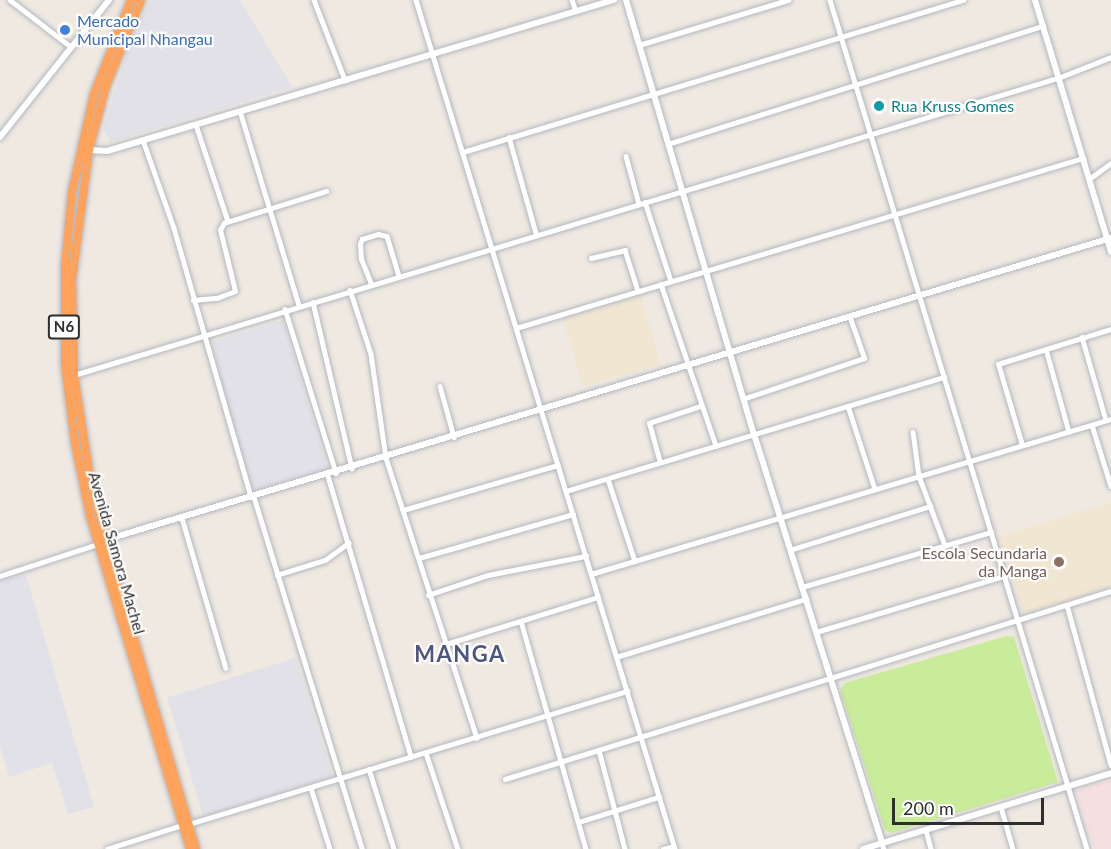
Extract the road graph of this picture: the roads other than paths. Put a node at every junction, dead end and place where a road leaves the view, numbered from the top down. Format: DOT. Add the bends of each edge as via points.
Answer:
graph roads {
  1 [pos="10,0"];
  2 [pos="110,0"];
  3 [pos="131,0"];
  4 [pos="141,0"];
  5 [pos="314,0"];
  6 [pos="416,0"];
  7 [pos="572,0"];
  8 [pos="614,0"];
  9 [pos="626,0"];
  10 [pos="788,0"];
  11 [pos="830,0"];
  12 [pos="963,0"];
  13 [pos="1035,0"];
  14 [pos="576,11"];
  15 [pos="1043,26"];
  16 [pos="841,37"];
  17 [pos="639,45"];
  18 [pos="70,46"];
  19 [pos="433,54"];
  20 [pos="1111,57"];
  21 [pos="1058,78"];
  22 [pos="345,80"];
  23 [pos="855,85"];
  24 [pos="653,94"];
  25 [pos="240,111"];
  26 [pos="196,124"];
  27 [pos="870,132"];
  28 [pos="0,136"];
  29 [pos="509,138"];
  30 [pos="143,140"];
  31 [pos="668,144"];
  32 [pos="89,150"];
  33 [pos="463,152"];
  34 [pos="626,156"];
  35 [pos="1083,158"];
  36 [pos="1111,163"];
  37 [pos="1089,179"];
  38 [pos="682,189"];
  39 [pos="326,191"];
  40 [pos="642,203"];
  41 [pos="271,209"];
  42 [pos="894,214"];
  43 [pos="228,221"];
  44 [pos="536,233"];
  45 [pos="1109,238"];
  46 [pos="492,248"];
  47 [pos="1111,252"];
  48 [pos="591,258"];
  49 [pos="706,271"];
  50 [pos="399,276"];
  51 [pos="671,281"];
  52 [pos="371,284"];
  53 [pos="661,284"];
  54 [pos="350,290"];
  55 [pos="638,291"];
  56 [pos="920,297"];
  57 [pos="193,300"];
  58 [pos="313,302"];
  59 [pos="299,305"];
  60 [pos="285,309"];
  61 [pos="850,318"];
  62 [pos="516,328"];
  63 [pos="1111,328"];
  64 [pos="203,334"];
  65 [pos="1083,337"];
  66 [pos="1046,349"];
  67 [pos="730,354"];
  68 [pos="688,367"];
  69 [pos="74,375"];
  70 [pos="944,377"];
  71 [pos="440,386"];
  72 [pos="743,399"];
  73 [pos="701,406"];
  74 [pos="848,406"];
  75 [pos="542,412"];
  76 [pos="1109,420"];
  77 [pos="1092,425"];
  78 [pos="913,432"];
  79 [pos="1069,432"];
  80 [pos="754,434"];
  81 [pos="454,437"];
  82 [pos="1023,445"];
  83 [pos="716,446"];
  84 [pos="386,458"];
  85 [pos="969,461"];
  86 [pos="660,463"];
  87 [pos="558,465"];
  88 [pos="352,468"];
  89 [pos="336,473"];
  90 [pos="328,476"];
  91 [pos="919,476"];
  92 [pos="608,478"];
  93 [pos="1111,486"];
  94 [pos="875,489"];
  95 [pos="566,491"];
  96 [pos="252,497"];
  97 [pos="930,506"];
  98 [pos="403,510"];
  99 [pos="573,514"];
  100 [pos="182,518"];
  101 [pos="780,518"];
  102 [pos="991,532"];
  103 [pos="101,542"];
  104 [pos="348,543"];
  105 [pos="945,545"];
  106 [pos="790,550"];
  107 [pos="586,556"];
  108 [pos="419,558"];
  109 [pos="635,561"];
  110 [pos="591,574"];
  111 [pos="277,575"];
  112 [pos="0,576"];
  113 [pos="1004,576"];
  114 [pos="802,587"];
  115 [pos="1111,592"];
  116 [pos="428,595"];
  117 [pos="598,597"];
  118 [pos="806,599"];
  119 [pos="1068,605"];
  120 [pos="1018,619"];
  121 [pos="521,621"];
  122 [pos="816,632"];
  123 [pos="446,644"];
  124 [pos="616,657"];
  125 [pos="139,666"];
  126 [pos="226,668"];
  127 [pos="831,679"];
  128 [pos="627,691"];
  129 [pos="549,715"];
  130 [pos="641,737"];
  131 [pos="477,738"];
  132 [pos="599,750"];
  133 [pos="426,753"];
  134 [pos="411,757"];
  135 [pos="561,762"];
  136 [pos="1111,765"];
  137 [pos="369,769"];
  138 [pos="1111,773"];
  139 [pos="338,779"];
  140 [pos="505,779"];
  141 [pos="1068,786"];
  142 [pos="311,788"];
  143 [pos="659,796"];
  144 [pos="1001,807"];
  145 [pos="616,812"];
  146 [pos="579,822"];
  147 [pos="186,824"];
  148 [pos="926,830"];
  149 [pos="883,846"];
  150 [pos="675,847"];
  151 [pos="107,849"];
  152 [pos="190,849"];
  153 [pos="196,849"];
  154 [pos="330,849"];
  155 [pos="362,849"];
  156 [pos="394,849"];
  157 [pos="458,849"];
  158 [pos="586,849"];
  159 [pos="625,849"];
  160 [pos="663,849"];
  161 [pos="863,849"];
  162 [pos="931,849"];
  163 [pos="1013,849"];
  164 [pos="1087,849"];
  1 -- 18 [label="street"];
  2 -- 18 [label="street"];
  3 -- 103 [label="highway, Avenida Samora Machel / N6" via="94,94 80,146 65,266 67,394 82,481"];
  4 -- 32 [label="highway, N6" via="106,87"];
  5 -- 22 [label="street"];
  6 -- 19 [label="street"];
  7 -- 14 [label="street"];
  8 -- 14 [label="street"];
  9 -- 17 [label="street"];
  10 -- 17 [label="street"];
  11 -- 16 [label="street"];
  12 -- 16 [label="street"];
  13 -- 15 [label="street"];
  14 -- 19 [label="street"];
  15 -- 21 [label="street"];
  15 -- 23 [label="street"];
  16 -- 23 [label="street"];
  16 -- 24 [label="street"];
  17 -- 24 [label="street"];
  18 -- 28 [label="street"];
  19 -- 22 [label="street"];
  19 -- 33 [label="street"];
  20 -- 21 [label="street"];
  21 -- 27 [label="street"];
  21 -- 35 [label="street"];
  22 -- 25 [label="street"];
  23 -- 27 [label="street"];
  23 -- 31 [label="street"];
  24 -- 29 [label="street"];
  24 -- 31 [label="street"];
  25 -- 26 [label="street"];
  25 -- 41 [label="street"];
  26 -- 30 [label="street"];
  26 -- 43 [label="street"];
  27 -- 38 [label="street"];
  27 -- 42 [label="street"];
  29 -- 33 [label="street"];
  29 -- 44 [label="street"];
  30 -- 32 [label="street" via="107,151"];
  30 -- 57 [label="street" via="174,228"];
  31 -- 38 [label="street"];
  32 -- 69 [label="highway, N6" via="72,280"];
  33 -- 46 [label="street"];
  34 -- 40 [label="street"];
  35 -- 37 [label="street"];
  35 -- 42 [label="street"];
  36 -- 37 [label="street"];
  37 -- 45 [label="street"];
  38 -- 40 [label="street"];
  38 -- 49 [label="street"];
  39 -- 41 [label="street"];
  40 -- 44 [label="street"];
  40 -- 51 [label="street"];
  41 -- 43 [label="street"];
  41 -- 59 [label="street"];
  42 -- 49 [label="street"];
  42 -- 56 [label="street"];
  43 -- 57 [label="street" via="220,230 235,291 217,298"];
  44 -- 46 [label="street"];
  45 -- 47 [label="street"];
  45 -- 56 [label="street"];
  46 -- 50 [label="street"];
  46 -- 62 [label="street"];
  48 -- 55 [label="street" via="625,250"];
  49 -- 51 [label="street"];
  49 -- 67 [label="street"];
  50 -- 52 [label="street"];
  50 -- 52 [label="street" via="387,236 378,234 362,239 360,244 361,259"];
  51 -- 53 [label="street"];
  52 -- 54 [label="street"];
  53 -- 55 [label="street"];
  53 -- 68 [label="street"];
  54 -- 58 [label="street"];
  54 -- 84 [label="street" via="371,354"];
  55 -- 62 [label="street"];
  56 -- 61 [label="street"];
  56 -- 70 [label="street"];
  57 -- 64 [label="street"];
  58 -- 59 [label="street"];
  58 -- 88 [label="street"];
  59 -- 60 [label="street"];
  60 -- 64 [label="street"];
  60 -- 89 [label="street"];
  61 -- 67 [label="street"];
  61 -- 72 [label="street" via="864,358"];
  62 -- 75 [label="street"];
  63 -- 65 [label="street"];
  64 -- 69 [label="street"];
  64 -- 96 [label="street"];
  65 -- 66 [label="street"];
  65 -- 76 [label="street"];
  66 -- 79 [label="street"];
  66 -- 82 [label="street" via="998,364"];
  67 -- 68 [label="street"];
  67 -- 72 [label="street"];
  68 -- 73 [label="street"];
  68 -- 75 [label="street"];
  69 -- 103 [label="highway, N6"];
  70 -- 74 [label="street"];
  70 -- 85 [label="street"];
  71 -- 81 [label="street"];
  72 -- 80 [label="street"];
  73 -- 83 [label="street"];
  73 -- 86 [label="street" via="649,423"];
  74 -- 80 [label="street"];
  74 -- 94 [label="street"];
  75 -- 81 [label="street"];
  75 -- 87 [label="street"];
  76 -- 77 [label="street"];
  77 -- 79 [label="street"];
  77 -- 93 [label="street"];
  78 -- 91 [label="street"];
  79 -- 82 [label="street"];
  80 -- 83 [label="street"];
  80 -- 101 [label="street"];
  81 -- 84 [label="street"];
  82 -- 85 [label="street"];
  83 -- 86 [label="street"];
  84 -- 88 [label="street"];
  84 -- 98 [label="street"];
  85 -- 91 [label="street"];
  85 -- 102 [label="street"];
  86 -- 92 [label="street"];
  87 -- 95 [label="street"];
  87 -- 98 [label="street"];
  88 -- 89 [label="street"];
  89 -- 90 [label="street"];
  90 -- 96 [label="street"];
  90 -- 104 [label="street"];
  91 -- 94 [label="street"];
  91 -- 97 [label="street"];
  92 -- 95 [label="street"];
  92 -- 109 [label="street"];
  94 -- 101 [label="street"];
  95 -- 99 [label="street"];
  96 -- 100 [label="street"];
  96 -- 111 [label="street"];
  97 -- 105 [label="street"];
  97 -- 106 [label="street"];
  98 -- 108 [label="street"];
  99 -- 107 [label="street"];
  99 -- 108 [label="street"];
  100 -- 103 [label="street"];
  100 -- 126 [label="street"];
  101 -- 106 [label="street"];
  101 -- 109 [label="street"];
  102 -- 105 [label="street"];
  102 -- 113 [label="street"];
  103 -- 112 [label="street"];
  103 -- 125 [label="highway, N6"];
  103 -- 125 [label="highway, Avenida Samora Machel / N6" via="132,656"];
  104 -- 111 [label="street" via="325,560"];
  104 -- 134 [label="street"];
  105 -- 114 [label="street"];
  106 -- 114 [label="street"];
  107 -- 110 [label="street"];
  107 -- 116 [label="street" via="488,575"];
  108 -- 116 [label="street"];
  109 -- 110 [label="street"];
  110 -- 117 [label="street"];
  111 -- 139 [label="street"];
  113 -- 120 [label="street"];
  113 -- 122 [label="street"];
  114 -- 118 [label="street"];
  115 -- 119 [label="street"];
  116 -- 123 [label="street"];
  117 -- 121 [label="street"];
  117 -- 124 [label="street"];
  118 -- 122 [label="street"];
  118 -- 124 [label="street"];
  119 -- 120 [label="street"];
  119 -- 136 [label="street"];
  120 -- 127 [label="street"];
  120 -- 141 [label="street"];
  121 -- 123 [label="street"];
  121 -- 129 [label="street"];
  122 -- 127 [label="street"];
  123 -- 131 [label="street"];
  124 -- 128 [label="street"];
  125 -- 147 [label="highway, N6"];
  127 -- 130 [label="street"];
  127 -- 149 [label="street"];
  128 -- 129 [label="street"];
  128 -- 130 [label="street"];
  129 -- 131 [label="street"];
  129 -- 135 [label="street"];
  130 -- 132 [label="street"];
  130 -- 143 [label="street"];
  131 -- 133 [label="street"];
  132 -- 135 [label="street"];
  132 -- 145 [label="street"];
  133 -- 134 [label="street"];
  133 -- 157 [label="street"];
  134 -- 137 [label="street"];
  135 -- 140 [label="street"];
  135 -- 146 [label="street"];
  137 -- 139 [label="street"];
  137 -- 156 [label="street"];
  138 -- 141 [label="street"];
  139 -- 142 [label="street"];
  139 -- 155 [label="street"];
  141 -- 144 [label="street"];
  141 -- 164 [label="street"];
  142 -- 147 [label="street"];
  142 -- 154 [label="street"];
  143 -- 145 [label="street"];
  143 -- 150 [label="street"];
  144 -- 148 [label="street"];
  144 -- 163 [label="street"];
  145 -- 146 [label="street"];
  145 -- 159 [label="street"];
  146 -- 158 [label="street"];
  147 -- 151 [label="street"];
  147 -- 152 [label="highway, N6"];
  147 -- 153 [label="highway, N6"];
  148 -- 149 [label="street"];
  148 -- 162 [label="street"];
  149 -- 161 [label="street"];
  150 -- 160 [label="street"];
}
